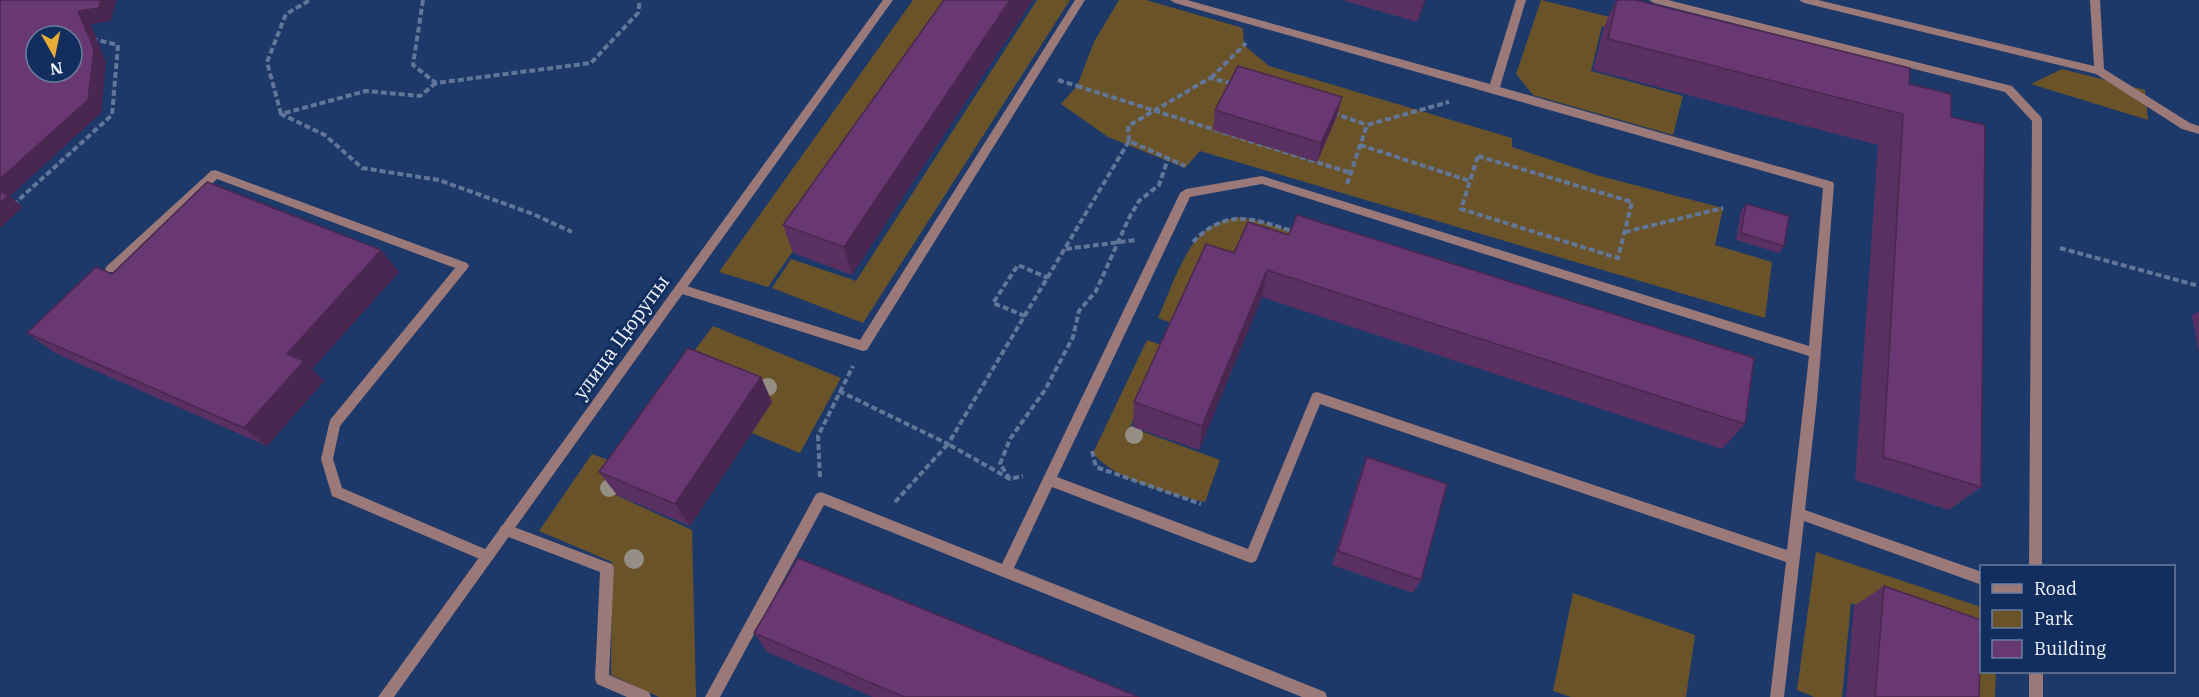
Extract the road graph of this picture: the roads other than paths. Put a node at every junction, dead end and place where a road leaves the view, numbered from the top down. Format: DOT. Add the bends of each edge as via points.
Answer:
graph roads {
  1 [pos="888,0"];
  2 [pos="1080,0"];
  3 [pos="1174,0"];
  4 [pos="1521,0"];
  5 [pos="1654,0"];
  6 [pos="1804,0"];
  7 [pos="2095,0"];
  8 [pos="2099,71"];
  9 [pos="1494,89"];
  10 [pos="2199,129"];
  11 [pos="111,269"];
  12 [pos="680,289"];
  13 [pos="1814,353"];
  14 [pos="1049,480"];
  15 [pos="1797,513"];
  16 [pos="506,530"];
  17 [pos="487,556"];
  18 [pos="1793,558"];
  19 [pos="2036,565"];
  20 [pos="1005,572"];
  21 [pos="1980,578"];
  22 [pos="2036,673"];
  23 [pos="385,697"];
  24 [pos="644,697"];
  25 [pos="712,697"];
  26 [pos="1320,697"];
  27 [pos="1777,697"];
  28 [pos="2036,697"];
  1 -- 12 [label="street, улица Цюрупы"];
  2 -- 12 [label="street" via="863,346"];
  3 -- 9 [label="street"];
  4 -- 9 [label="street"];
  5 -- 19 [label="street" via="2008,89 2037,120"];
  6 -- 8 [label="street"];
  7 -- 8 [label="street"];
  8 -- 10 [label="street" via="2186,126"];
  9 -- 13 [label="street" via="1828,185"];
  11 -- 17 [label="street" via="215,174 463,266 334,424 327,459 337,492"];
  12 -- 16 [label="street, улица Цюрупы"];
  13 -- 14 [label="street" via="1262,180 1186,193"];
  13 -- 15 [label="street"];
  14 -- 18 [label="street" via="1251,557 1317,396"];
  14 -- 20 [label="street"];
  15 -- 18 [label="street"];
  15 -- 21 [label="street"];
  16 -- 17 [label="street, улица Цюрупы"];
  16 -- 24 [label="street" via="608,568 602,679"];
  17 -- 23 [label="street, улица Цюрупы"];
  18 -- 27 [label="street"];
  20 -- 25 [label="street" via="821,498"];
  20 -- 26 [label="street"];
  22 -- 28 [label="street"];
}
